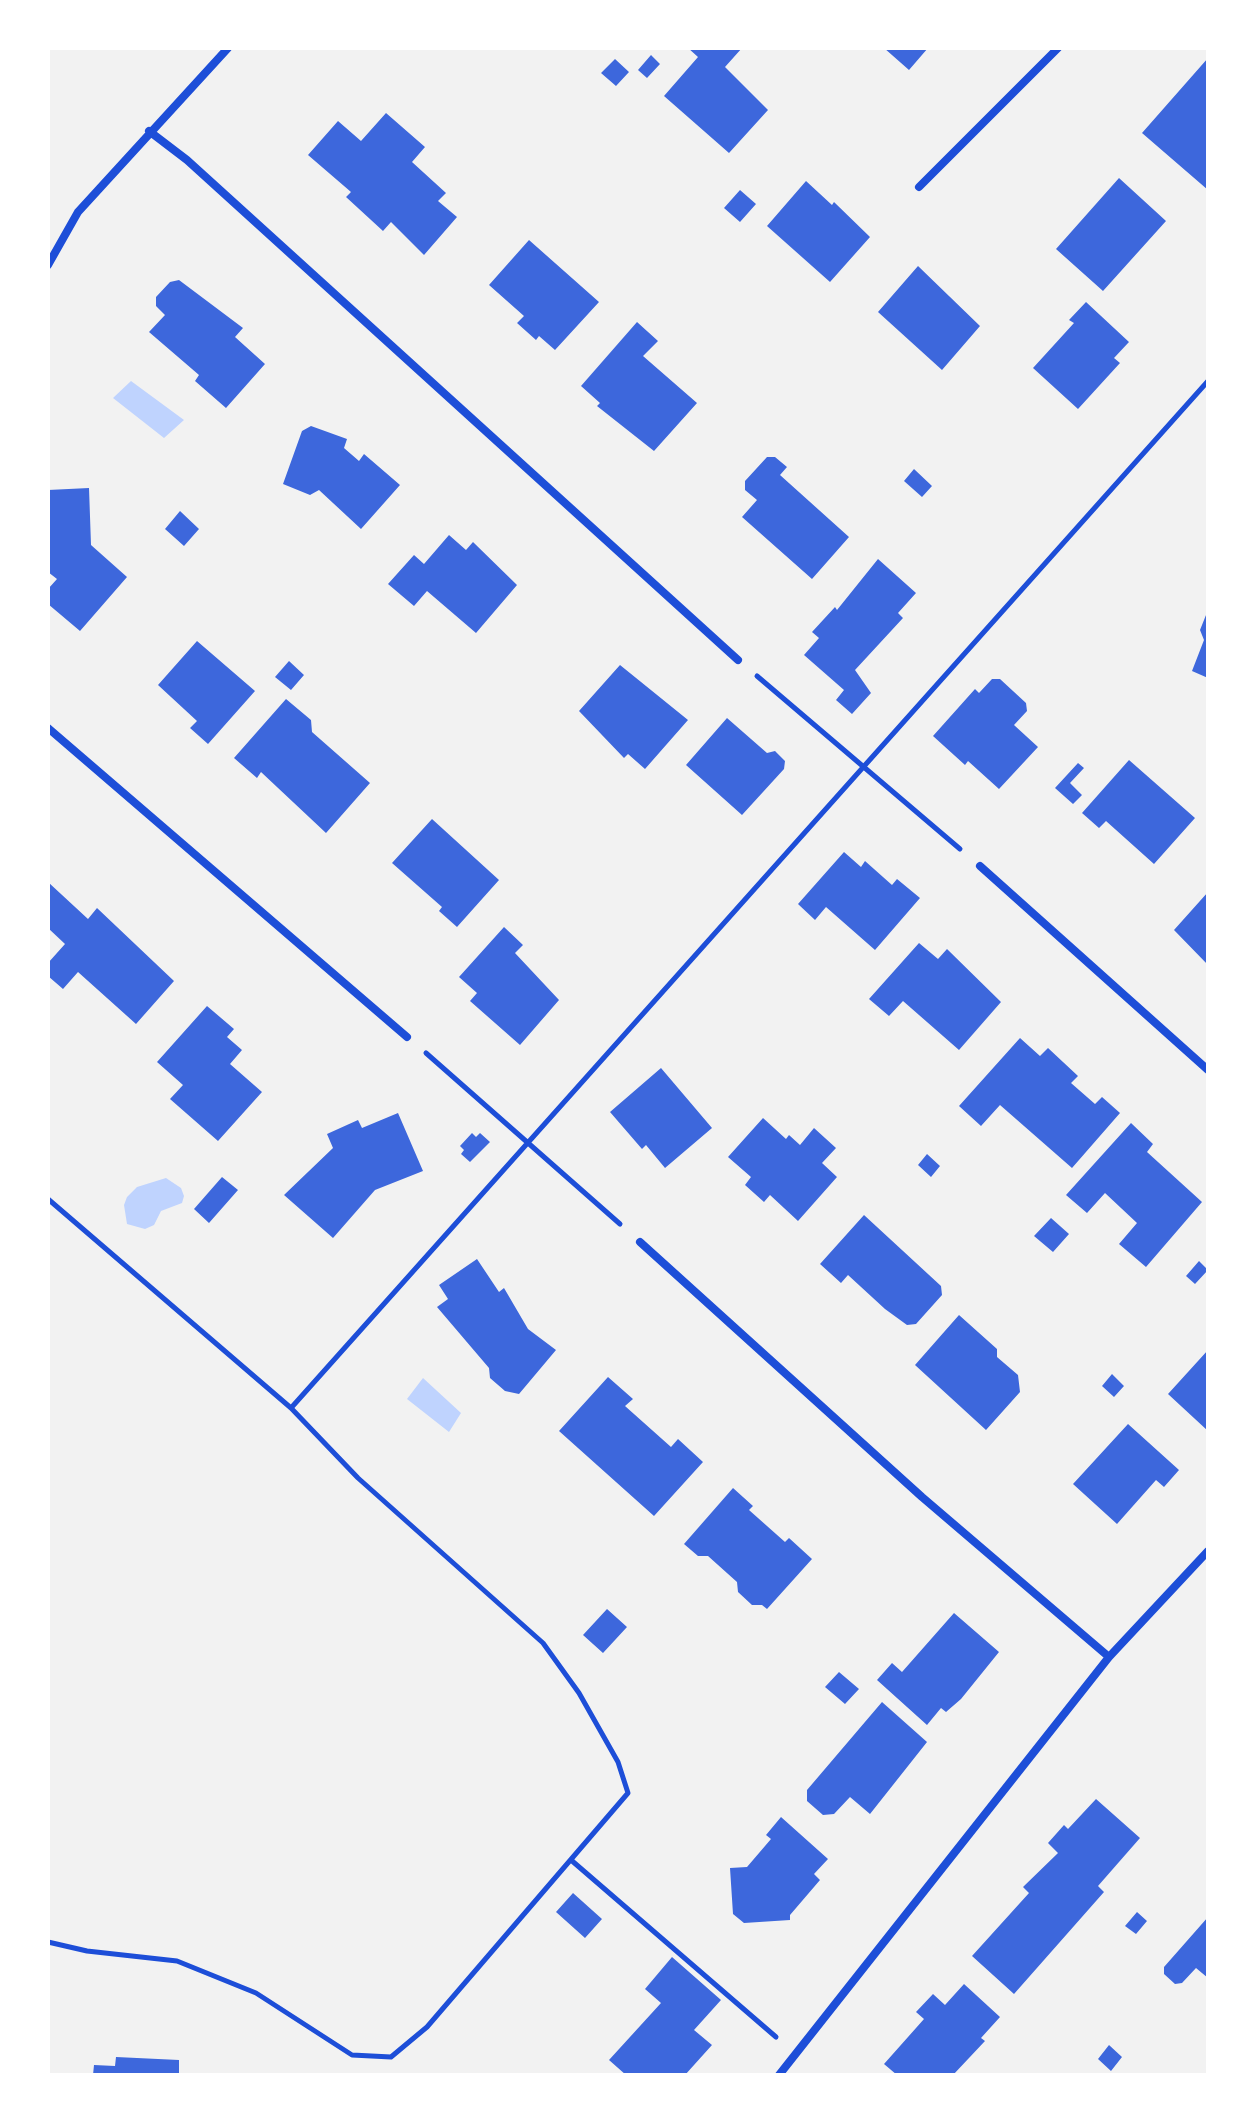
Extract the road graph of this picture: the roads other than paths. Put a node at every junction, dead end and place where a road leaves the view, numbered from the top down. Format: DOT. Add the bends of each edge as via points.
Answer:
graph roads {
  1 [pos="228,48"];
  2 [pos="1058,48"];
  3 [pos="149,131"];
  4 [pos="919,187"];
  5 [pos="48,265"];
  6 [pos="738,660"];
  7 [pos="48,728"];
  8 [pos="980,866"];
  9 [pos="407,1037"];
  10 [pos="1208,1070"];
  11 [pos="640,1242"];
  12 [pos="1208,1551"];
  13 [pos="1109,1657"];
  14 [pos="779,2075"];
  1 -- 3 [label="street"];
  2 -- 4 [label="street"];
  3 -- 5 [label="street" via="78,212"];
  3 -- 6 [label="street"];
  7 -- 9 [label="street"];
  8 -- 10 [label="street"];
  11 -- 13 [label="street" via="922,1497"];
  12 -- 13 [label="street"];
  13 -- 14 [label="street"];
}
